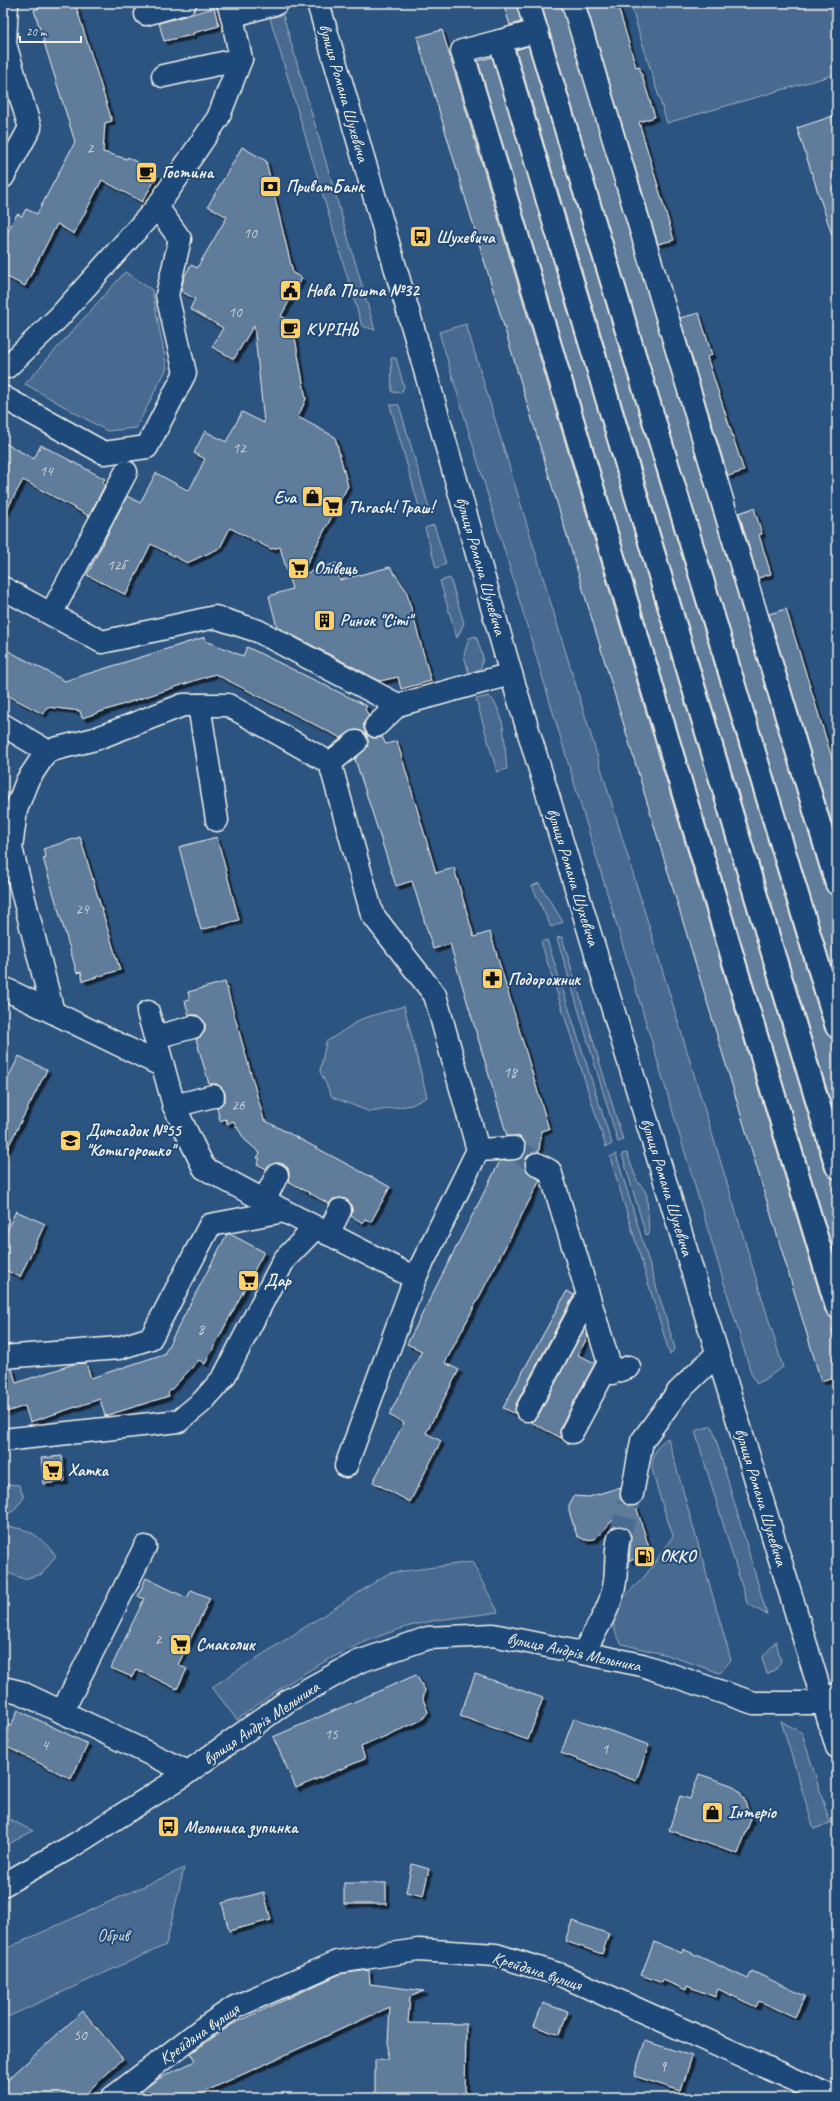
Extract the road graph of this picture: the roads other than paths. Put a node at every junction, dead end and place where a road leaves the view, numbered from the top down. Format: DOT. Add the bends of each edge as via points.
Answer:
graph roads {
  1 [pos="7,3"];
  2 [pos="185,3"];
  3 [pos="277,3"];
  4 [pos="318,3"];
  5 [pos="528,3"];
  6 [pos="573,3"];
  7 [pos="230,9"];
  8 [pos="146,14"];
  9 [pos="537,31"];
  10 [pos="500,41"];
  11 [pos="241,59"];
  12 [pos="163,76"];
  13 [pos="3,177"];
  14 [pos="157,207"];
  15 [pos="3,367"];
  16 [pos="3,397"];
  17 [pos="126,472"];
  18 [pos="3,588"];
  19 [pos="51,614"];
  20 [pos="511,674"];
  21 [pos="398,705"];
  22 [pos="199,706"];
  23 [pos="3,725"];
  24 [pos="376,726"];
  25 [pos="356,742"];
  26 [pos="47,751"];
  27 [pos="330,763"];
  28 [pos="217,820"];
  29 [pos="837,884"];
  30 [pos="3,988"];
  31 [pos="53,1012"];
  32 [pos="148,1012"];
  33 [pos="193,1027"];
  34 [pos="837,1027"];
  35 [pos="155,1037"];
  36 [pos="162,1066"];
  37 [pos="213,1096"];
  38 [pos="174,1106"];
  39 [pos="514,1148"];
  40 [pos="478,1150"];
  41 [pos="537,1164"];
  42 [pos="837,1167"];
  43 [pos="277,1175"];
  44 [pos="264,1201"];
  45 [pos="340,1210"];
  46 [pos="284,1211"];
  47 [pos="322,1231"];
  48 [pos="415,1278"];
  49 [pos="588,1296"];
  50 [pos="837,1307"];
  51 [pos="717,1354"];
  52 [pos="3,1357"];
  53 [pos="608,1363"];
  54 [pos="629,1367"];
  55 [pos="527,1410"];
  56 [pos="572,1432"];
  57 [pos="3,1440"];
  58 [pos="346,1466"];
  59 [pos="632,1494"];
  60 [pos="619,1538"];
  61 [pos="145,1547"];
  62 [pos="583,1653"];
  63 [pos="3,1688"];
  64 [pos="830,1698"];
  65 [pos="62,1712"];
  66 [pos="837,1748"];
  67 [pos="188,1772"];
  68 [pos="3,1885"];
  69 [pos="112,2098"];
  70 [pos="835,2098"];
  1 -- 13 [label="main road" via="5,44 30,128"];
  2 -- 8 [label="main road"];
  3 -- 7 [label="main road"];
  4 -- 20 [label="main road, вулиця Романа Шухевича"];
  5 -- 9 [label="main road"];
  6 -- 29 [label="main road"];
  7 -- 11 [label="main road"];
  9 -- 10 [label="main road"];
  9 -- 34 [label="main road"];
  10 -- 42 [label="main road"];
  10 -- 50 [label="main road" via="462,51"];
  11 -- 12 [label="main road"];
  11 -- 14 [label="main road" via="218,118"];
  14 -- 15 [label="main road" via="59,317 7,367"];
  14 -- 16 [label="main road" via="180,239 167,295 185,373 147,447 104,453"];
  17 -- 19 [label="main road"];
  18 -- 19 [label="main road"];
  19 -- 21 [label="main road" via="102,642 215,617 258,631"];
  20 -- 21 [label="main road"];
  20 -- 51 [label="main road, вулиця Романа Шухевича"];
  21 -- 24 [label="main road"];
  22 -- 26 [label="main road" via="183,705 95,739"];
  22 -- 27 [label="main road" via="228,705"];
  22 -- 28 [label="main road"];
  23 -- 26 [label="main road"];
  25 -- 27 [label="main road"];
  26 -- 31 [label="main road" via="27,781 16,810 11,848"];
  27 -- 40 [label="main road" via="372,914 435,994"];
  30 -- 31 [label="main road"];
  31 -- 36 [label="main road"];
  32 -- 35 [label="main road"];
  33 -- 35 [label="main road"];
  35 -- 36 [label="main road"];
  36 -- 38 [label="main road"];
  37 -- 38 [label="main road"];
  38 -- 44 [label="main road" via="204,1168"];
  39 -- 40 [label="main road"];
  40 -- 48 [label="main road"];
  41 -- 49 [label="main road" via="550,1171"];
  43 -- 44 [label="main road"];
  44 -- 46 [label="main road"];
  45 -- 47 [label="main road"];
  46 -- 47 [label="main road"];
  46 -- 52 [label="main road" via="210,1225 151,1338 119,1348"];
  47 -- 48 [label="main road"];
  47 -- 57 [label="main road" via="284,1260 224,1377 203,1401 179,1421"];
  48 -- 58 [label="main road"];
  49 -- 53 [label="main road"];
  49 -- 55 [label="main road"];
  51 -- 59 [label="main road" via="678,1392 642,1441"];
  51 -- 64 [label="main road, вулиця Романа Шухевича"];
  53 -- 54 [label="main road" via="612,1373"];
  53 -- 56 [label="main road"];
  60 -- 62 [label="main road" via="615,1550 615,1582 604,1616"];
  61 -- 65 [label="main road"];
  62 -- 64 [label="main road, вулиця Андрія Мельника" via="642,1665 754,1703"];
  62 -- 67 [label="main road, вулиця Андрія Мельника" via="493,1635 428,1638 358,1662 290,1700"];
  63 -- 65 [label="main road" via="20,1692"];
  64 -- 66 [label="main road, вулиця Романа Шухевича"];
  65 -- 67 [label="main road"];
  67 -- 68 [label="main road, вулиця Андрія Мельника" via="74,1845"];
  69 -- 70 [label="main road, Крейдяна вулиця" via="235,2007 337,1962 418,1950 496,1955 561,1975"];
}
